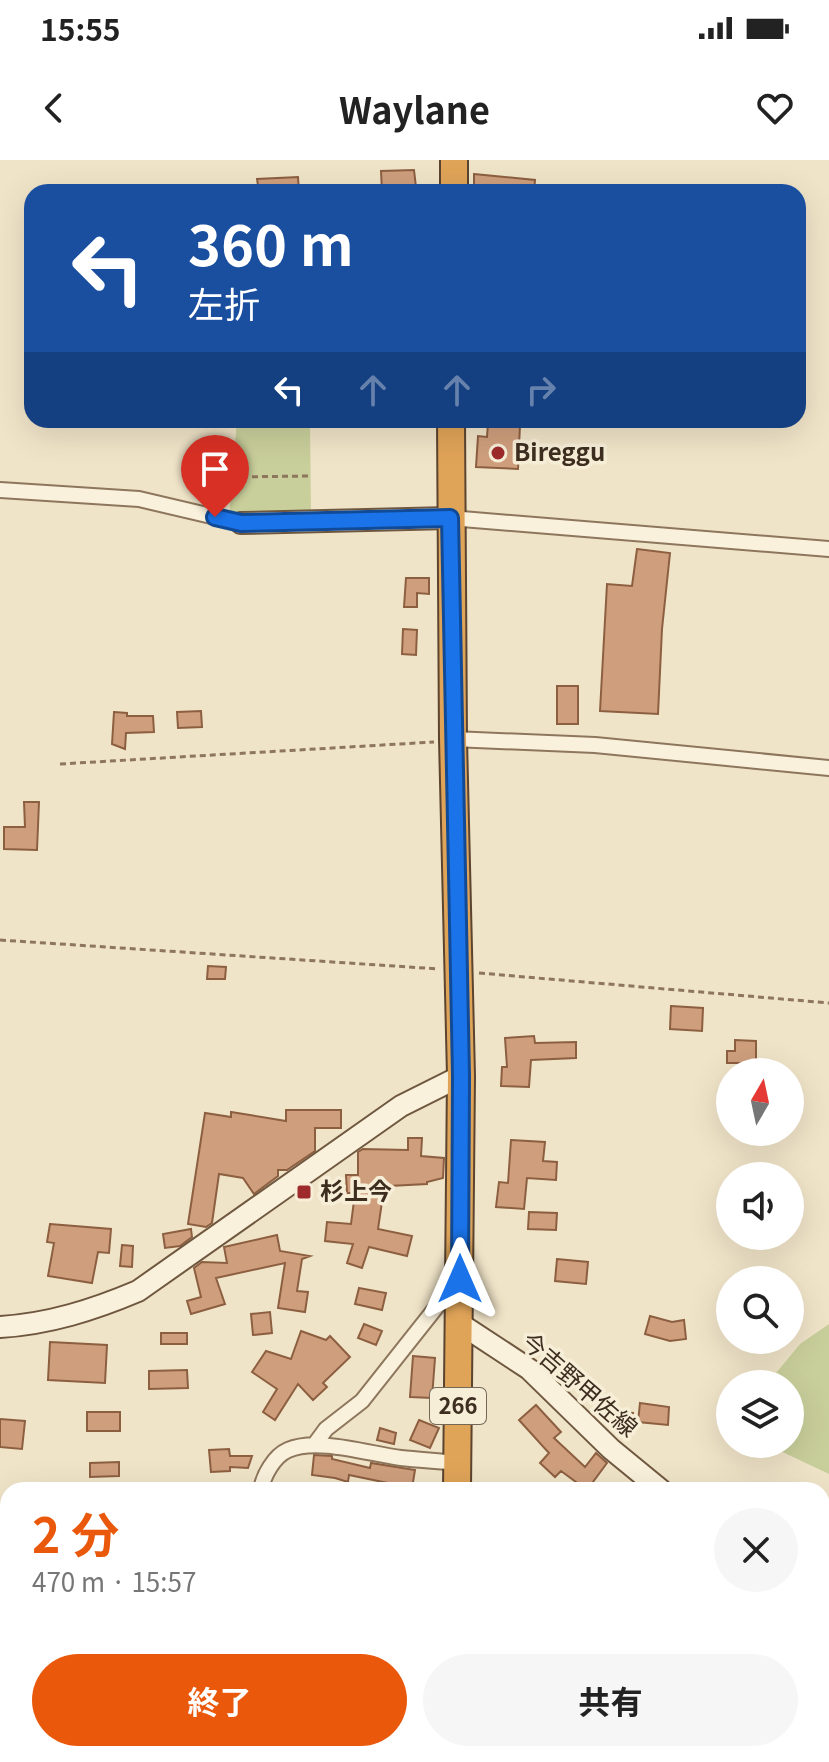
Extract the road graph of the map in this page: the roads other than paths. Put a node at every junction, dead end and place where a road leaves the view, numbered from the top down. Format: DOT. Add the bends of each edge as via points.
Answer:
graph roads {
  1 [pos="454,160"];
  2 [pos="454,184"];
  3 [pos="451,428"];
  4 [pos="0,490"];
  5 [pos="450,518"];
  6 [pos="241,523"];
  7 [pos="829,549"];
  8 [pos="453,739"];
  9 [pos="829,768"];
  10 [pos="461,1076"];
  11 [pos="460,1257"];
  12 [pos="459,1323"];
  13 [pos="0,1327"];
  14 [pos="315,1444"];
  15 [pos="457,1463"];
  16 [pos="262,1482"];
  17 [pos="457,1482"];
  18 [pos="651,1482"];
  1 -- 2 [label="highway"];
  3 -- 5 [label="highway, 266"];
  4 -- 6 [label="street" via="139,499"];
  5 -- 6 [label="street"];
  5 -- 7 [label="street"];
  5 -- 8 [label="highway, 266"];
  8 -- 9 [label="street" via="595,745"];
  8 -- 10 [label="highway, 266"];
  10 -- 11 [label="highway, 266"];
  10 -- 13 [label="street" via="401,1106 138,1291 92,1311"];
  11 -- 12 [label="highway, 266"];
  11 -- 14 [label="street" via="442,1300 362,1401"];
  12 -- 15 [label="highway, 266"];
  12 -- 18 [label="street, 今吉野甲佐線" via="529,1369"];
  14 -- 15 [label="street"];
  14 -- 16 [label="street" via="287,1450"];
  15 -- 17 [label="highway, 266"];
}
